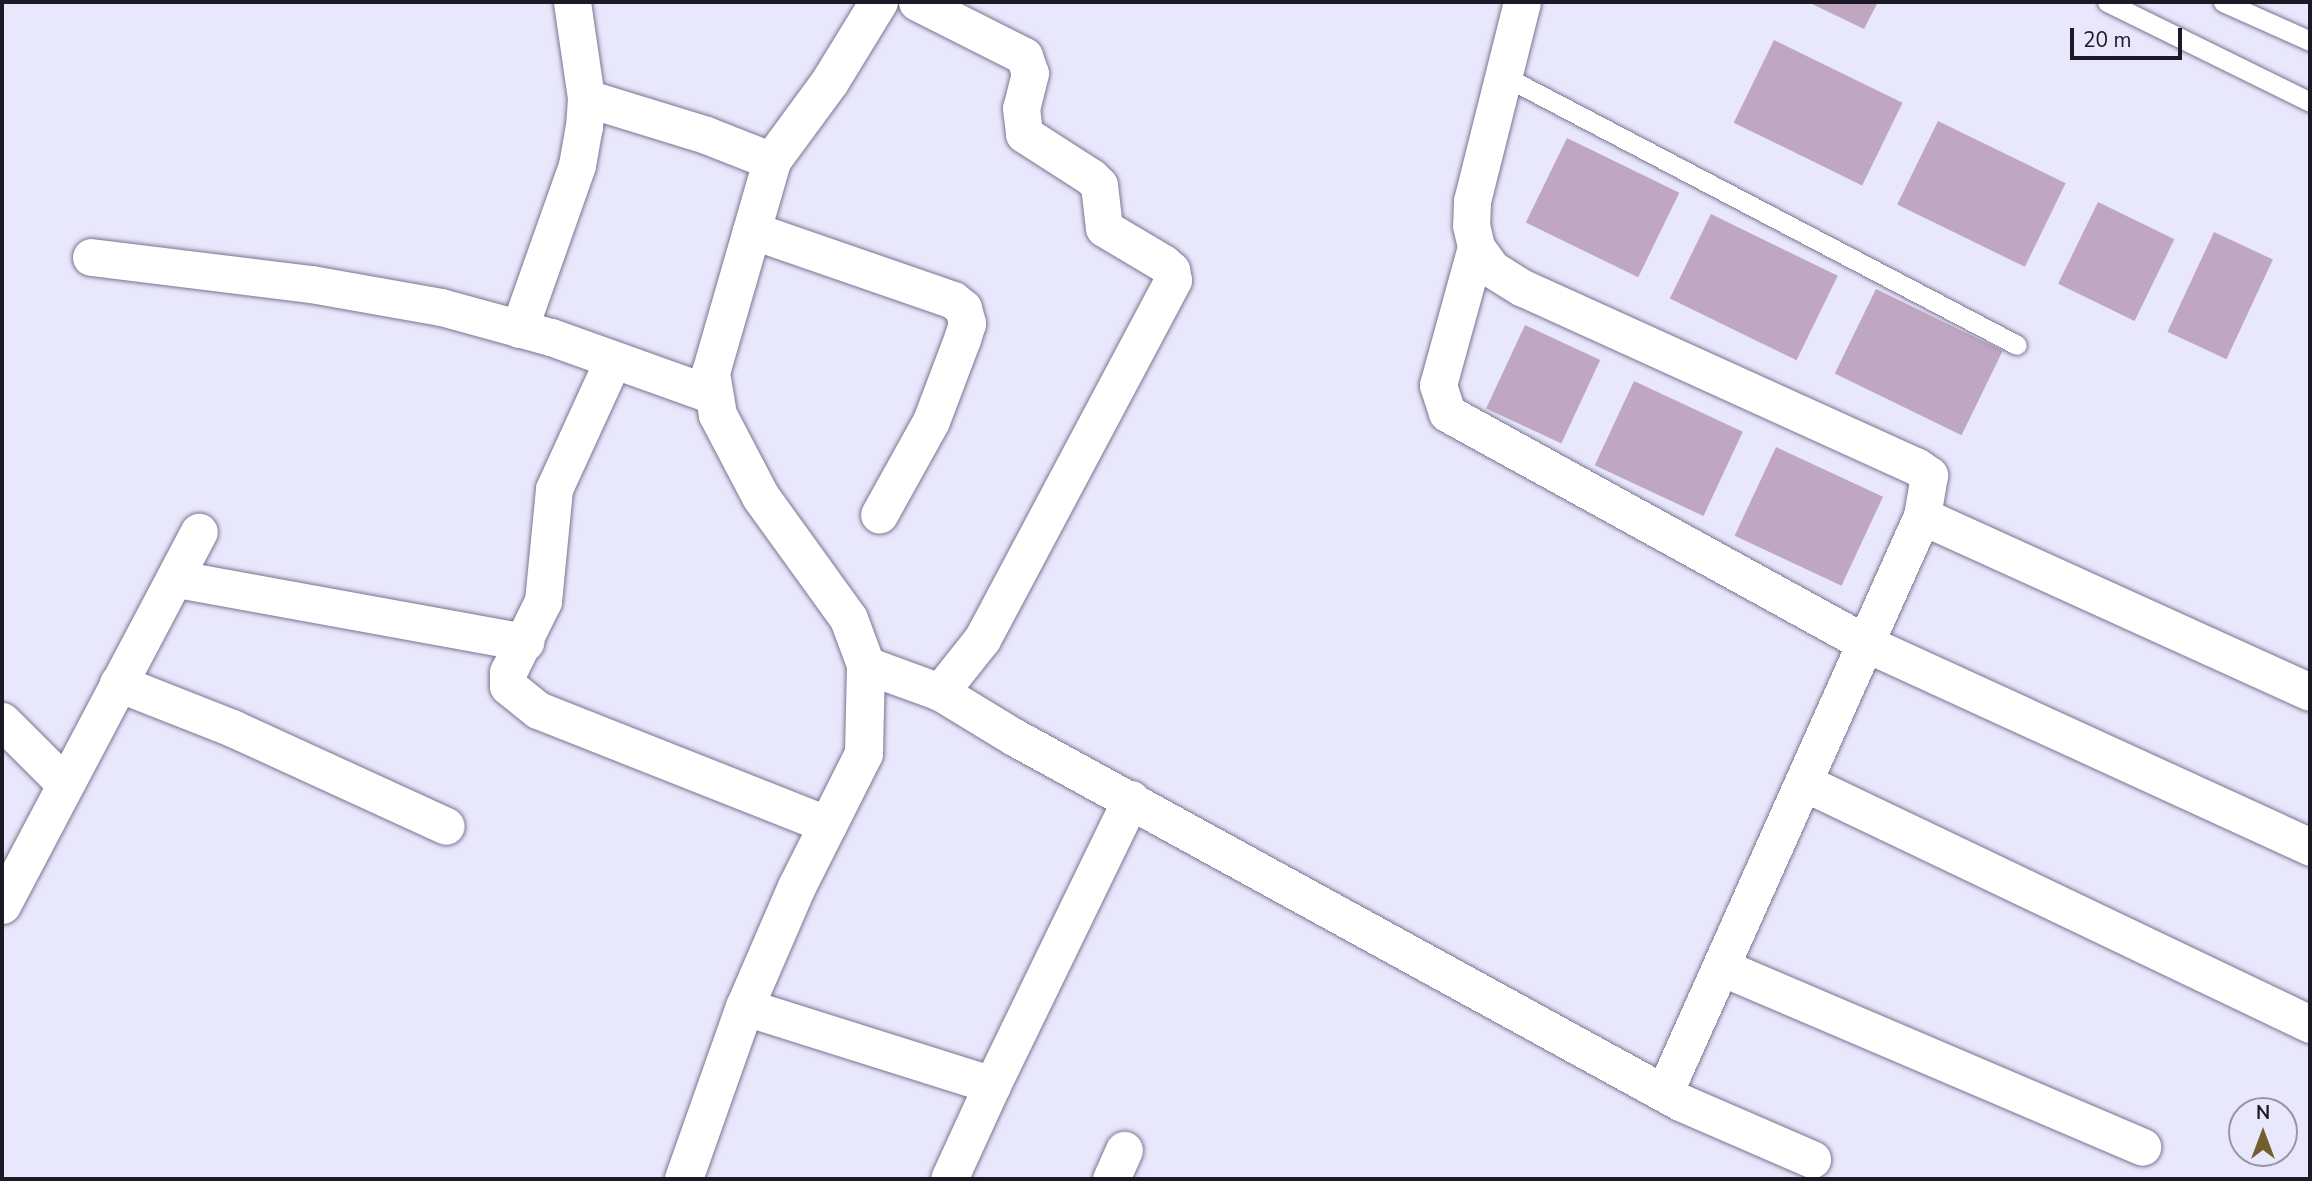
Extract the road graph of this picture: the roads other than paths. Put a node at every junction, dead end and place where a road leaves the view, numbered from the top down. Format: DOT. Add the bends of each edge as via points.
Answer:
graph roads {
  1 [pos="572,2"];
  2 [pos="879,2"];
  3 [pos="918,2"];
  4 [pos="1522,2"];
  5 [pos="2107,2"];
  6 [pos="2223,2"];
  7 [pos="2310,41"];
  8 [pos="1502,75"];
  9 [pos="586,97"];
  10 [pos="2310,102"];
  11 [pos="772,161"];
  12 [pos="751,230"];
  13 [pos="1476,247"];
  14 [pos="91,257"];
  15 [pos="519,329"];
  16 [pos="2017,345"];
  17 [pos="613,360"];
  18 [pos="713,395"];
  19 [pos="879,515"];
  20 [pos="1922,516"];
  21 [pos="199,532"];
  22 [pos="178,579"];
  23 [pos="525,642"];
  24 [pos="1865,643"];
  25 [pos="866,665"];
  26 [pos="118,683"];
  27 [pos="940,692"];
  28 [pos="2310,692"];
  29 [pos="2,720"];
  30 [pos="1803,782"];
  31 [pos="65,784"];
  32 [pos="1131,799"];
  33 [pos="828,825"];
  34 [pos="446,826"];
  35 [pos="2310,846"];
  36 [pos="2,905"];
  37 [pos="1721,967"];
  38 [pos="745,1007"];
  39 [pos="2310,1024"];
  40 [pos="992,1085"];
  41 [pos="1664,1093"];
  42 [pos="2142,1147"];
  43 [pos="1812,1159"];
  44 [pos="684,1179"];
  45 [pos="949,1179"];
  1 -- 9 [label="street"];
  2 -- 11 [label="street" via="830,82"];
  3 -- 27 [label="street" via="1024,56 1030,73 1021,108 1024,134 1091,177 1099,185 1104,228 1163,263 1173,280 982,639"];
  4 -- 8 [label="street"];
  5 -- 10 [label="lane"];
  6 -- 7 [label="lane"];
  8 -- 13 [label="street" via="1472,201"];
  8 -- 16 [label="lane"];
  9 -- 11 [label="street"];
  9 -- 15 [label="street" via="577,165"];
  11 -- 12 [label="street"];
  12 -- 18 [label="street" via="711,373"];
  12 -- 19 [label="street" via="953,300 963,309 965,331 931,421"];
  13 -- 20 [label="street" via="1492,269 1522,288 1916,466 1929,475"];
  13 -- 24 [label="street" via="1438,385 1447,413"];
  14 -- 15 [label="street" via="311,284 441,307"];
  15 -- 17 [label="street"];
  17 -- 18 [label="street"];
  17 -- 23 [label="street" via="554,489 543,601"];
  18 -- 25 [label="street" via="718,415 761,497 849,619"];
  20 -- 24 [label="street"];
  20 -- 28 [label="street"];
  21 -- 22 [label="street"];
  22 -- 23 [label="street"];
  22 -- 26 [label="street"];
  23 -- 33 [label="street" via="508,672 508,686 538,710"];
  24 -- 30 [label="street"];
  24 -- 35 [label="street"];
  25 -- 27 [label="street"];
  25 -- 33 [label="street" via="864,754"];
  26 -- 31 [label="street"];
  26 -- 34 [label="street"];
  27 -- 32 [label="street"];
  29 -- 31 [label="street"];
  30 -- 37 [label="street"];
  30 -- 39 [label="street"];
  31 -- 36 [label="street"];
  32 -- 40 [label="street"];
  32 -- 41 [label="street"];
  33 -- 38 [label="street"];
  37 -- 41 [label="street"];
  37 -- 42 [label="street"];
  38 -- 40 [label="street"];
  38 -- 44 [label="street"];
  40 -- 45 [label="street"];
  41 -- 43 [label="street"];
}
